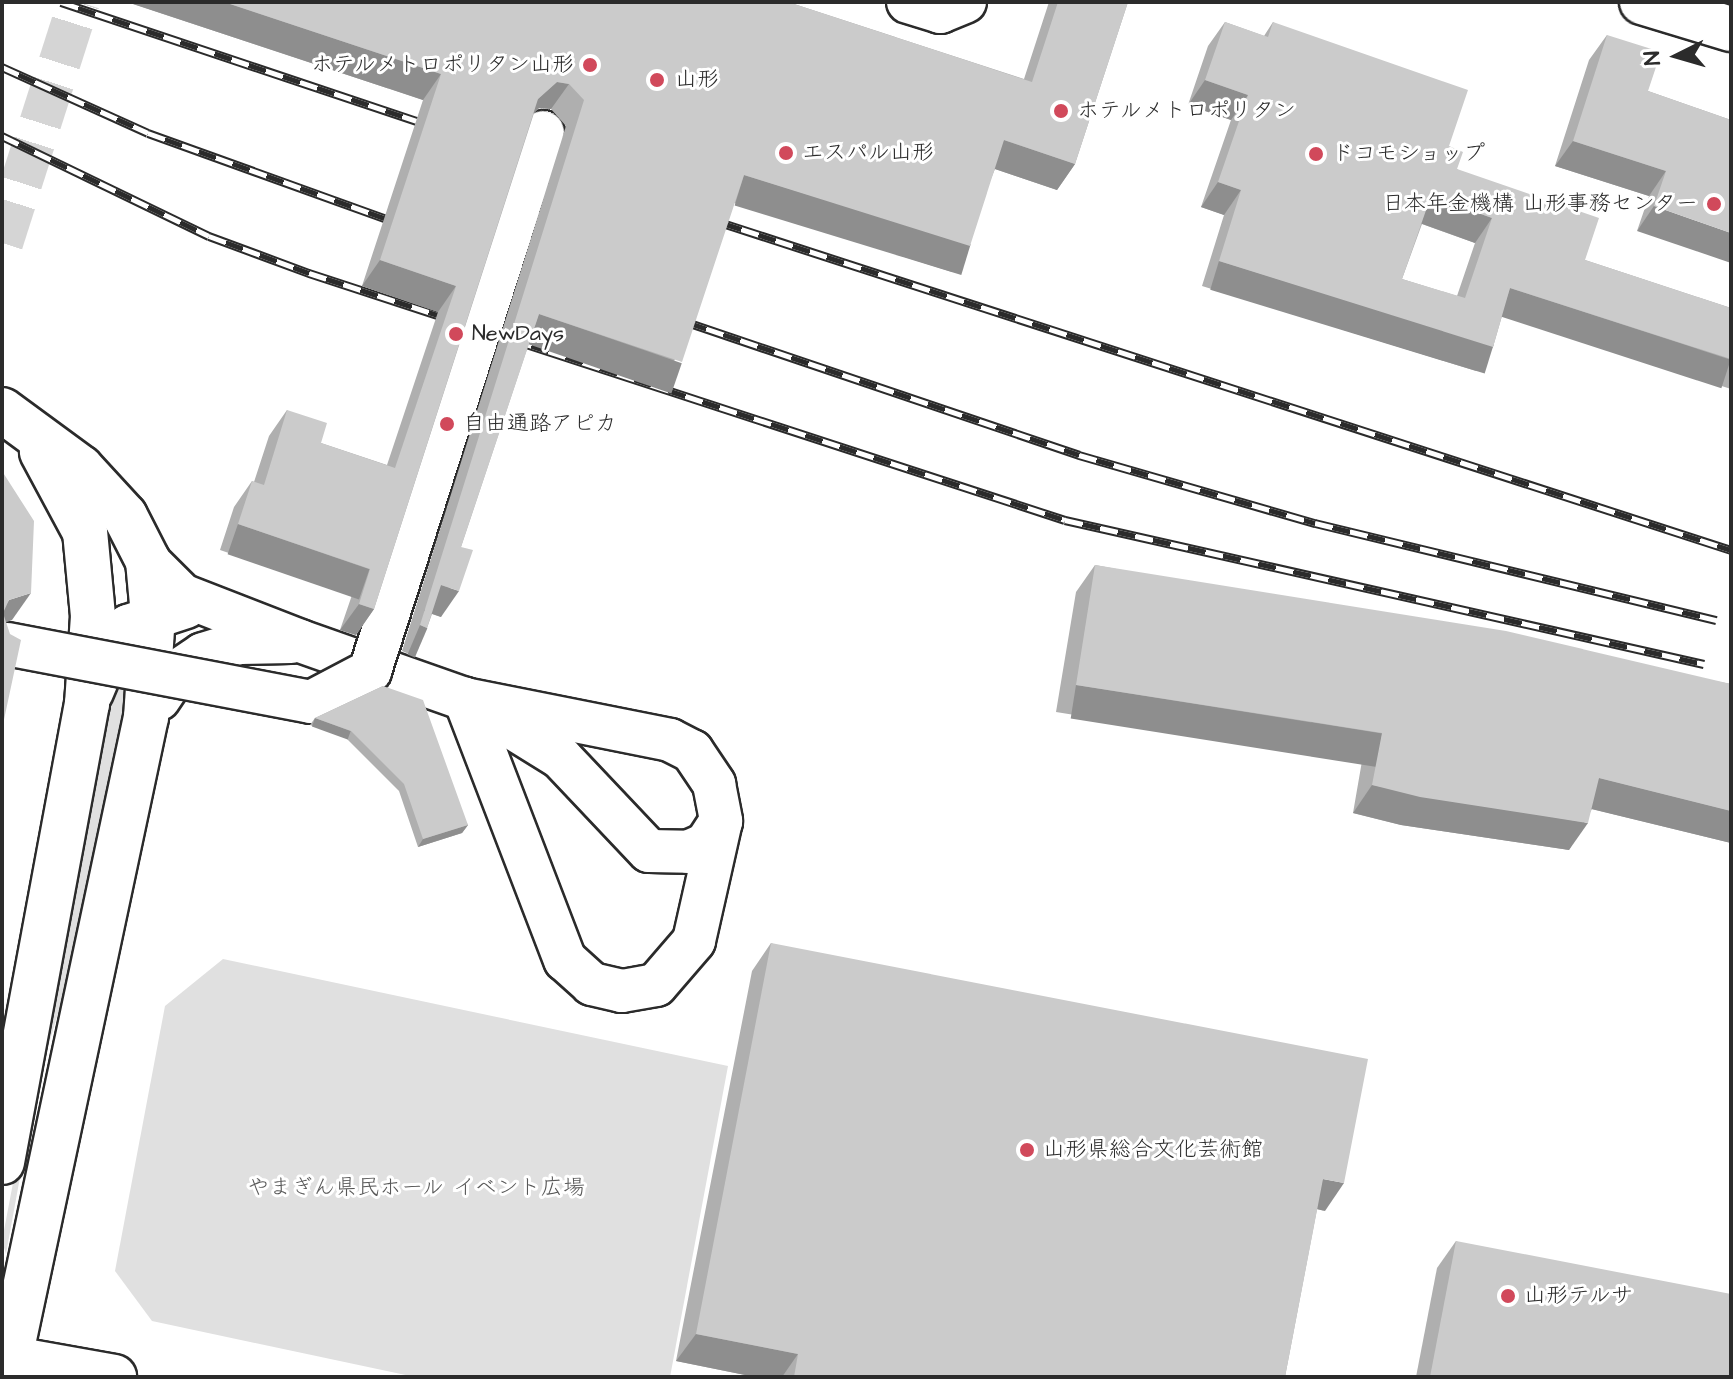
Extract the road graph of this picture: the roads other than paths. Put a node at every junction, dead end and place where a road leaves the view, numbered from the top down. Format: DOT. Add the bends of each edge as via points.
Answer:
graph roads {
  1 [pos="908,2"];
  2 [pos="965,2"];
  3 [pos="1642,2"];
  4 [pos="1731,29"];
  5 [pos="543,132"];
  6 [pos="16,421"];
  7 [pos="148,561"];
  8 [pos="215,607"];
  9 [pos="153,615"];
  10 [pos="300,641"];
  11 [pos="7,644"];
  12 [pos="465,699"];
  13 [pos="87,704"];
  14 [pos="146,717"];
  15 [pos="721,821"];
  16 [pos="2,1162"];
  17 [pos="6,1364"];
  18 [pos="114,1377"];
  1 -- 2 [label="street" via="940,12"];
  3 -- 4 [label="street"];
  5 -- 11 [label="street, bridge" via="370,671 311,702"];
  6 -- 7 [label="street" via="90,478 125,516"];
  6 -- 13 [label="street" via="85,532 92,574"];
  7 -- 8 [label="street" via="182,595"];
  7 -- 9 [label="street"];
  8 -- 9 [label="street"];
  8 -- 10 [label="street"];
  9 -- 13 [label="street" via="114,640"];
  9 -- 14 [label="street"];
  10 -- 12 [label="street"];
  10 -- 14 [label="street" via="240,643 203,654 178,671"];
  12 -- 15 [label="street" via="670,740 692,751 714,784"];
  12 -- 15 [label="street" via="561,758 649,851 688,852 706,844"];
  12 -- 15 [label="street" via="565,960 592,984 622,991 656,985 679,966 694,941"];
  13 -- 16 [label="street"];
  14 -- 17 [label="street"];
  17 -- 18 [label="street"];
}
